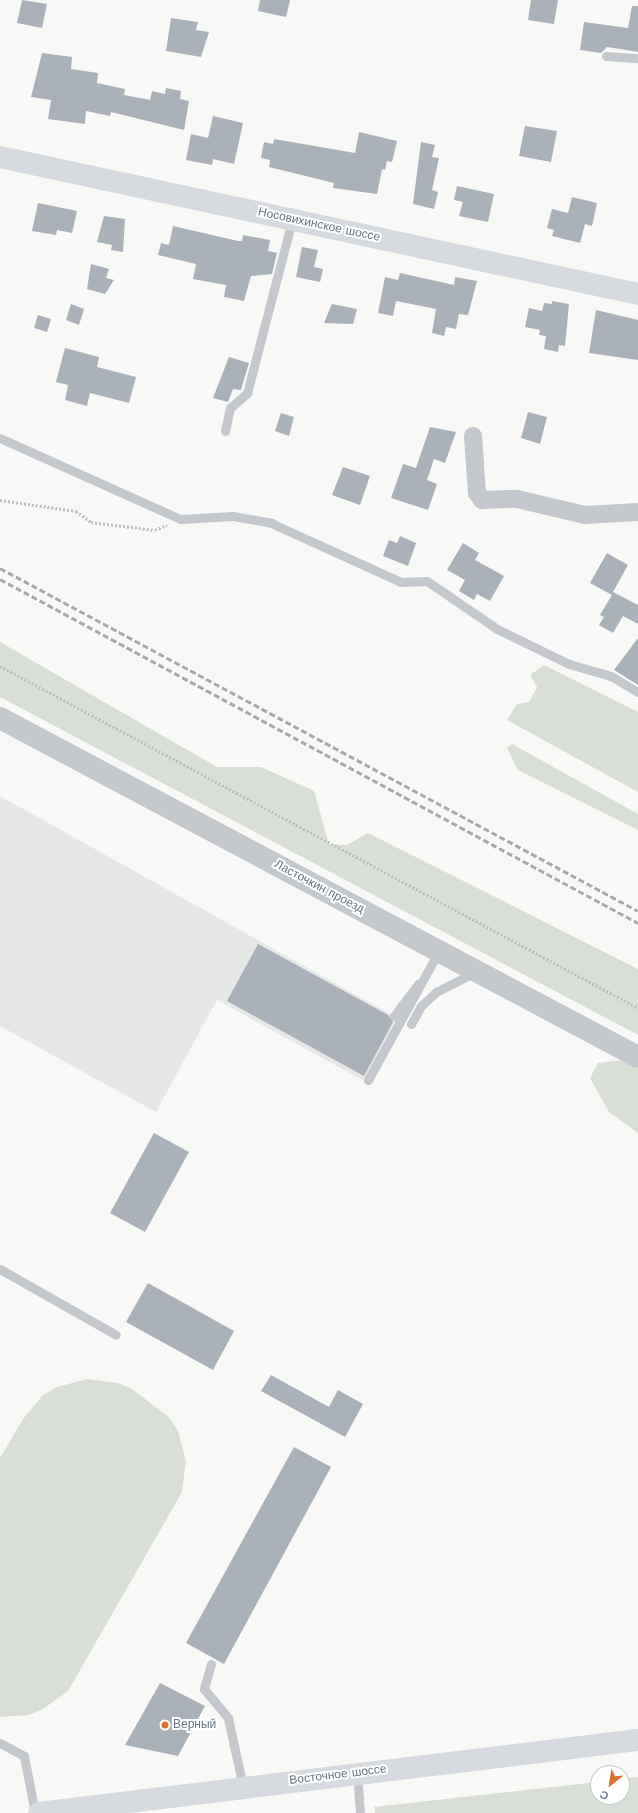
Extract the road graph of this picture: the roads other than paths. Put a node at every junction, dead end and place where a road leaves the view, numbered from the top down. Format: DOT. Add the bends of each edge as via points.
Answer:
graph roads {
  1 [pos="606,56"];
  2 [pos="638,58"];
  3 [pos="0,156"];
  4 [pos="292,220"];
  5 [pos="638,294"];
  6 [pos="225,431"];
  7 [pos="474,436"];
  8 [pos="0,438"];
  9 [pos="638,512"];
  10 [pos="638,692"];
  11 [pos="0,718"];
  12 [pos="439,951"];
  13 [pos="477,971"];
  14 [pos="422,980"];
  15 [pos="394,1016"];
  16 [pos="411,1024"];
  17 [pos="638,1057"];
  18 [pos="368,1080"];
  19 [pos="0,1270"];
  20 [pos="116,1335"];
  21 [pos="211,1664"];
  22 [pos="638,1740"];
  23 [pos="0,1743"];
  24 [pos="357,1772"];
  25 [pos="243,1787"];
  26 [pos="35,1813"];
  27 [pos="39,1813"];
  28 [pos="360,1813"];
  1 -- 2 [label="lane"];
  3 -- 4 [label="main road, Носовихинское шоссе"];
  4 -- 5 [label="main road, Носовихинское шоссе"];
  4 -- 6 [label="lane" via="247,393 230,408"];
  7 -- 9 [label="street" via="477,493 482,500 518,500 585,514"];
  8 -- 10 [label="lane" via="180,519 233,516 271,523 400,582 427,581 497,629 569,664 611,676"];
  11 -- 12 [label="street, Ласточкин проезд"];
  12 -- 13 [label="street, Ласточкин проезд"];
  12 -- 14 [label="lane"];
  13 -- 16 [label="lane" via="436,992 421,1006"];
  13 -- 17 [label="street, Ласточкин проезд"];
  14 -- 15 [label="lane" via="410,991"];
  14 -- 18 [label="lane"];
  19 -- 20 [label="lane"];
  21 -- 25 [label="lane" via="204,1689 228,1718"];
  22 -- 24 [label="main road, Восточное шоссе"];
  23 -- 26 [label="lane" via="24,1756"];
  24 -- 25 [label="main road, Восточное шоссе"];
  24 -- 28 [label="lane"];
  25 -- 27 [label="main road, Восточное шоссе"];
}
